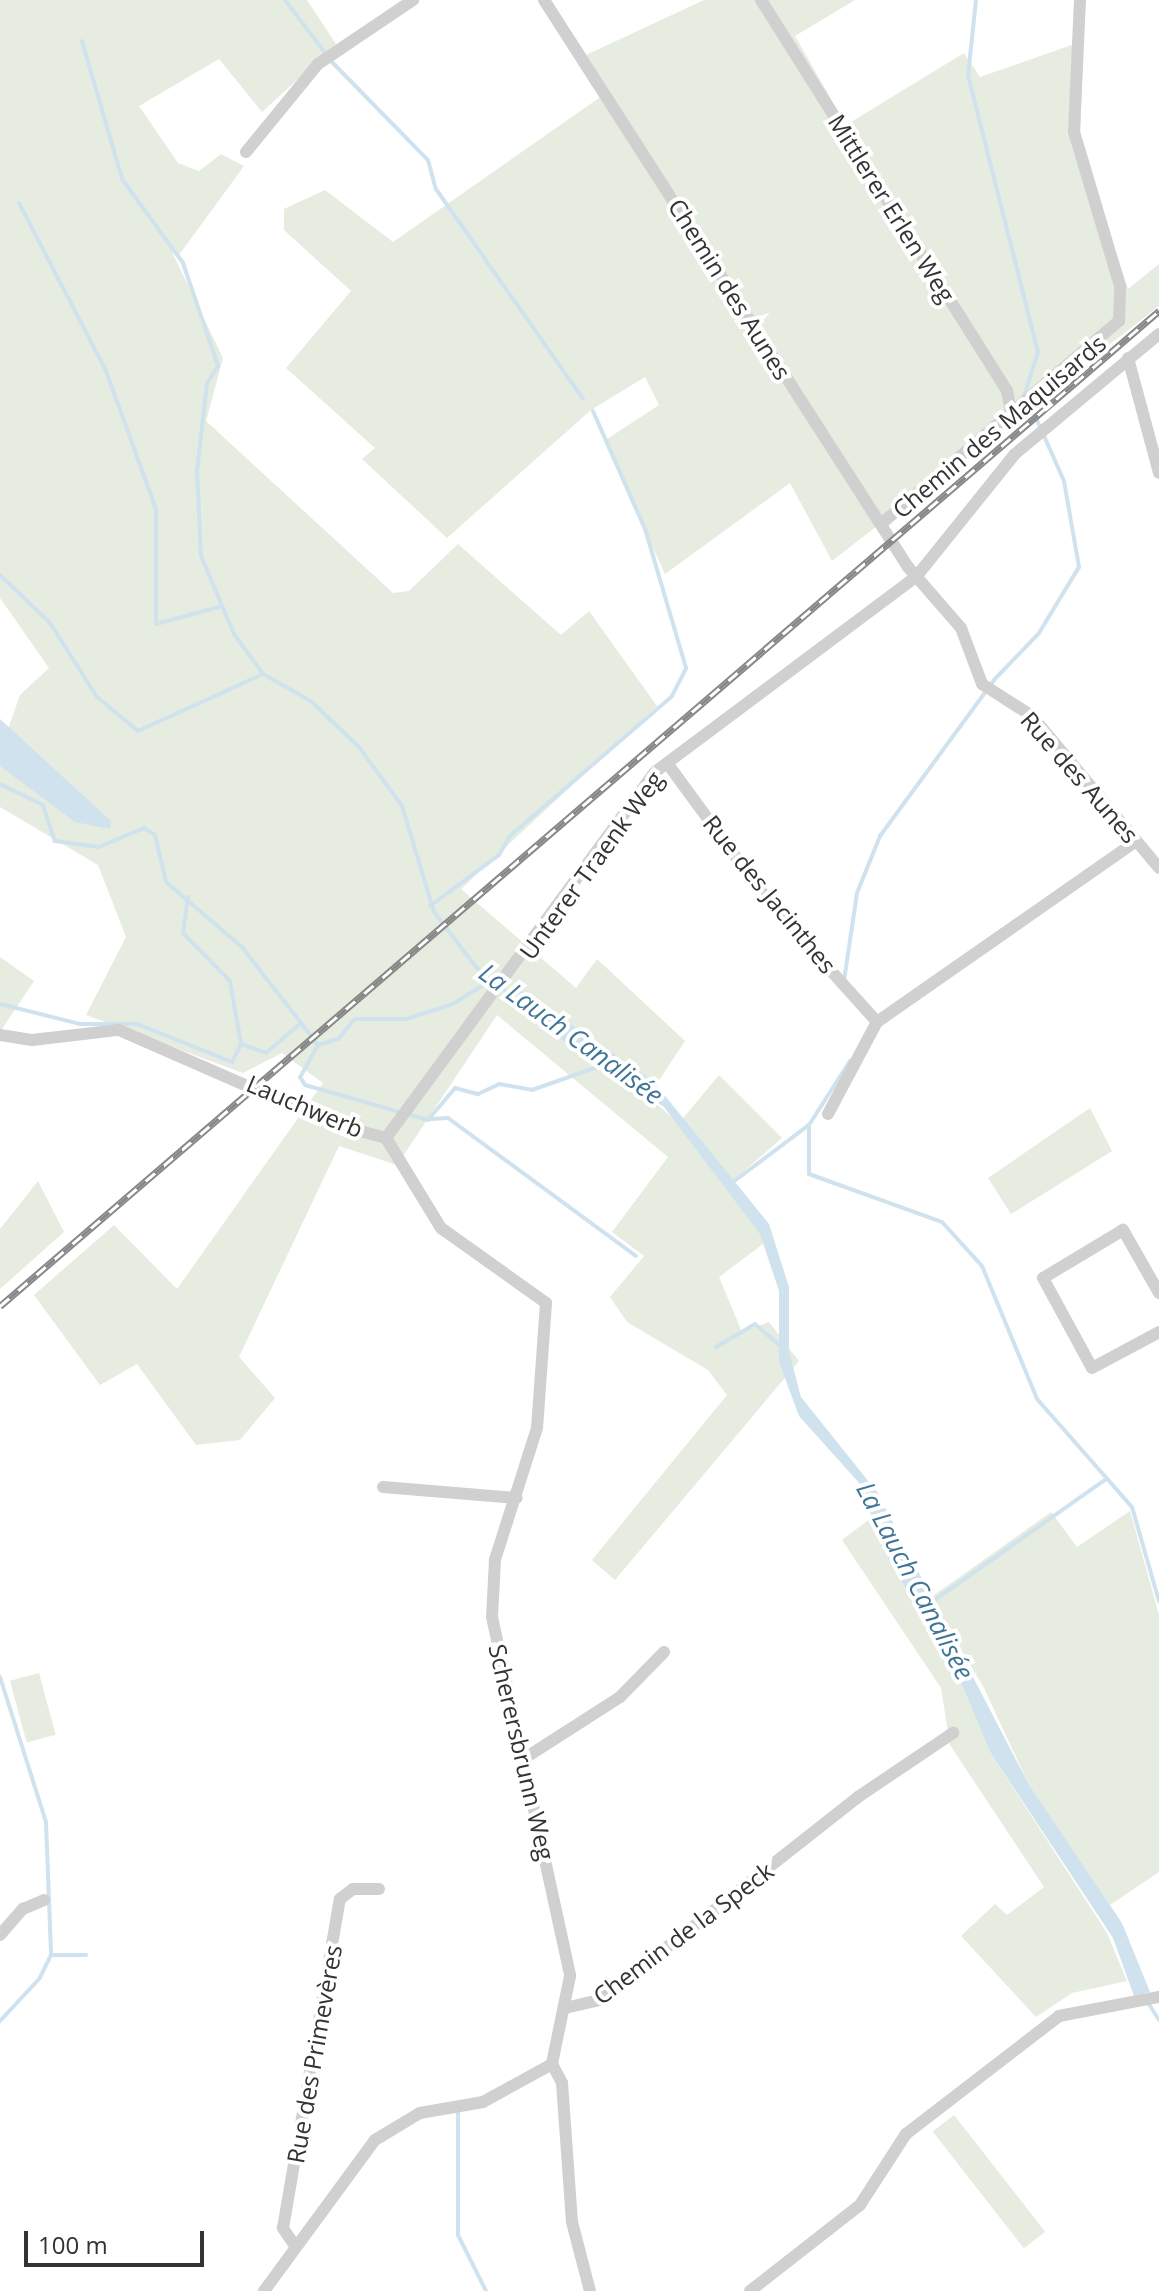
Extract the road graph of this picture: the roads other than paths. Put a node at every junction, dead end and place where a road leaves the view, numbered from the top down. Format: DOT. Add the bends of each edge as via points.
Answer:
graph roads {
  1 [pos="413,0"];
  2 [pos="544,0"];
  3 [pos="761,0"];
  4 [pos="1080,0"];
  5 [pos="246,152"];
  6 [pos="1159,334"];
  7 [pos="1128,358"];
  8 [pos="1012,419"];
  9 [pos="1159,473"];
  10 [pos="881,524"];
  11 [pos="916,577"];
  12 [pos="667,763"];
  13 [pos="1136,841"];
  14 [pos="1159,868"];
  15 [pos="877,1022"];
  16 [pos="0,1035"];
  17 [pos="828,1114"];
  18 [pos="386,1138"];
  19 [pos="1159,1293"];
  20 [pos="546,1303"];
  21 [pos="1159,1332"];
  22 [pos="383,1487"];
  23 [pos="517,1498"];
  24 [pos="664,1652"];
  25 [pos="953,1733"];
  26 [pos="525,1758"];
  27 [pos="379,1889"];
  28 [pos="44,1900"];
  29 [pos="0,1935"];
  30 [pos="1159,1997"];
  31 [pos="565,2008"];
  32 [pos="552,2064"];
  33 [pos="295,2246"];
  34 [pos="264,2291"];
  35 [pos="590,2291"];
  36 [pos="750,2291"];
  1 -- 5 [label="street" via="318,64"];
  2 -- 10 [label="street, Chemin des Aunes"];
  3 -- 8 [label="street, Mittlerer Erlen Weg" via="1007,390"];
  4 -- 8 [label="street, Chemin des Maquisards" via="1074,132 1123,306 1115,329"];
  6 -- 7 [label="street, Unterer Traenk Weg"];
  7 -- 9 [label="street"];
  7 -- 11 [label="street, Unterer Traenk Weg" via="1040,430"];
  8 -- 10 [label="street, Chemin des Maquisards"];
  10 -- 11 [label="street, Chemin des Aunes"];
  11 -- 12 [label="street, Unterer Traenk Weg"];
  11 -- 13 [label="street, Rue des Aunes" via="961,628 982,684 1032,716"];
  12 -- 15 [label="street, Rue des Jacinthes" via="770,903"];
  12 -- 18 [label="street, Unterer Traenk Weg"];
  13 -- 14 [label="street, Rue des Aunes"];
  13 -- 15 [label="street"];
  15 -- 17 [label="street"];
  16 -- 18 [label="street, Lauchwerb" via="32,1040 119,1030 334,1124"];
  18 -- 20 [label="street, Lauchwerb" via="441,1228"];
  19 -- 21 [label="street" via="1123,1230 1043,1278 1092,1368"];
  20 -- 23 [label="street, Scherersbrunn Weg" via="537,1428"];
  22 -- 23 [label="street"];
  23 -- 26 [label="street, Scherersbrunn Weg" via="495,1560 492,1617 497,1663"];
  24 -- 26 [label="street" via="620,1697"];
  25 -- 31 [label="street, Chemin de la Speck" via="871,1787 600,2000"];
  26 -- 31 [label="street, Scherersbrunn Weg" via="570,1976"];
  27 -- 33 [label="street, Rue des Primevères" via="353,1889 340,1899 283,2228"];
  28 -- 29 [label="street" via="23,1909"];
  30 -- 36 [label="street" via="1136,2005 1079,2007 1059,2016 906,2134 860,2205"];
  31 -- 32 [label="street, Chemin de la Speck"];
  32 -- 33 [label="street" via="483,2102 394,2125 353,2165"];
  32 -- 35 [label="street, Chemin de la Speck" via="562,2083 572,2222"];
  33 -- 34 [label="street"];
}
